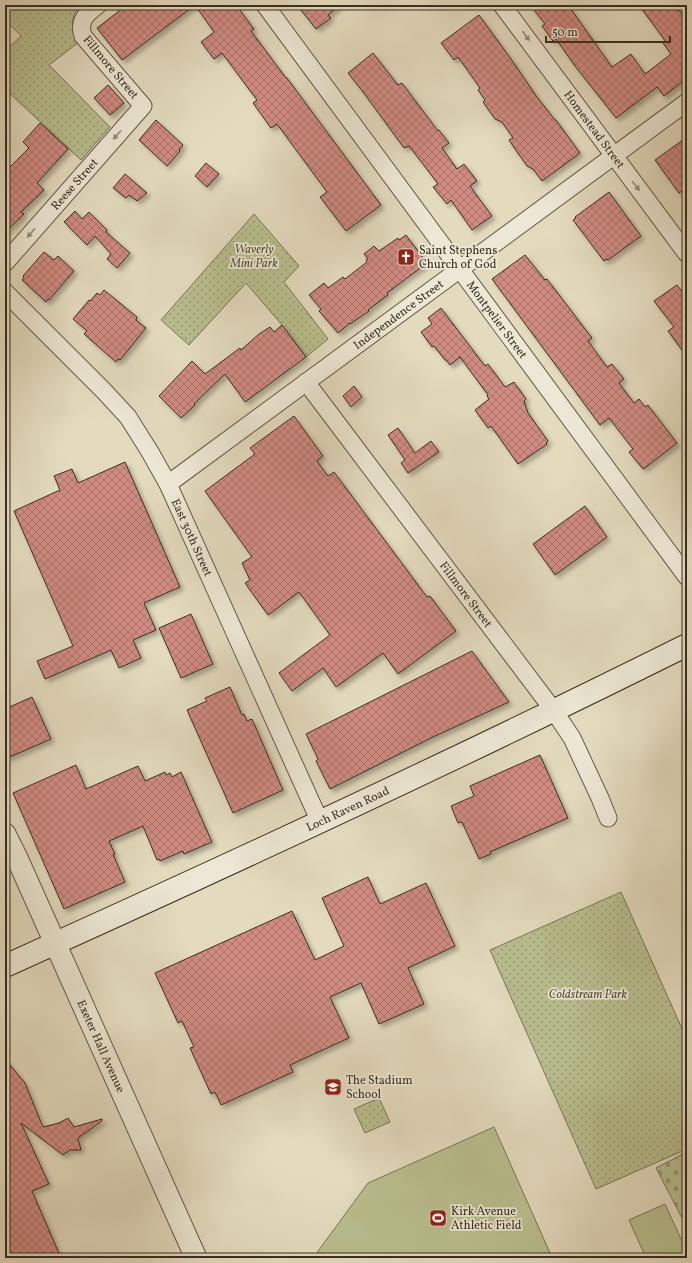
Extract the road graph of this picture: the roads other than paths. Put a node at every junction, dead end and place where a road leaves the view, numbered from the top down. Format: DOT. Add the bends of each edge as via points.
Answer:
graph roads {
  1 [pos="98,5"];
  2 [pos="265,5"];
  3 [pos="502,5"];
  4 [pos="687,102"];
  5 [pos="143,106"];
  6 [pos="614,156"];
  7 [pos="687,254"];
  8 [pos="5,263"];
  9 [pos="460,269"];
  10 [pos="5,292"];
  11 [pos="306,382"];
  12 [pos="168,484"];
  13 [pos="687,577"];
  14 [pos="687,645"];
  15 [pos="554,711"];
  16 [pos="608,818"];
  17 [pos="320,822"];
  18 [pos="5,834"];
  19 [pos="55,944"];
  20 [pos="5,966"];
  21 [pos="196,1258"];
  1 -- 5 [label="street, Fillmore Street" via="83,20 80,28 83,36"];
  2 -- 9 [label="street, Montpelier Street"];
  3 -- 6 [label="street, Homestead Street, one-way"];
  4 -- 6 [label="street, Independence Street"];
  5 -- 8 [label="street, Reese Street, one-way"];
  6 -- 7 [label="street, Homestead Street, one-way"];
  6 -- 9 [label="street, Independence Street"];
  9 -- 11 [label="street, Independence Street"];
  9 -- 13 [label="street, Montpelier Street"];
  10 -- 12 [label="street, East 30th Street" via="128,417"];
  11 -- 12 [label="street, Independence Street"];
  11 -- 15 [label="street, Fillmore Street"];
  12 -- 17 [label="street, East 30th Street"];
  14 -- 15 [label="main road, Loch Raven Road"];
  15 -- 16 [label="street, Fillmore Street" via="572,738"];
  15 -- 17 [label="main road, Loch Raven Road"];
  17 -- 19 [label="main road, Loch Raven Road"];
  18 -- 19 [label="street, Exeter Hall Avenue"];
  19 -- 20 [label="main road, Loch Raven Road"];
  19 -- 21 [label="street, Exeter Hall Avenue"];
}
